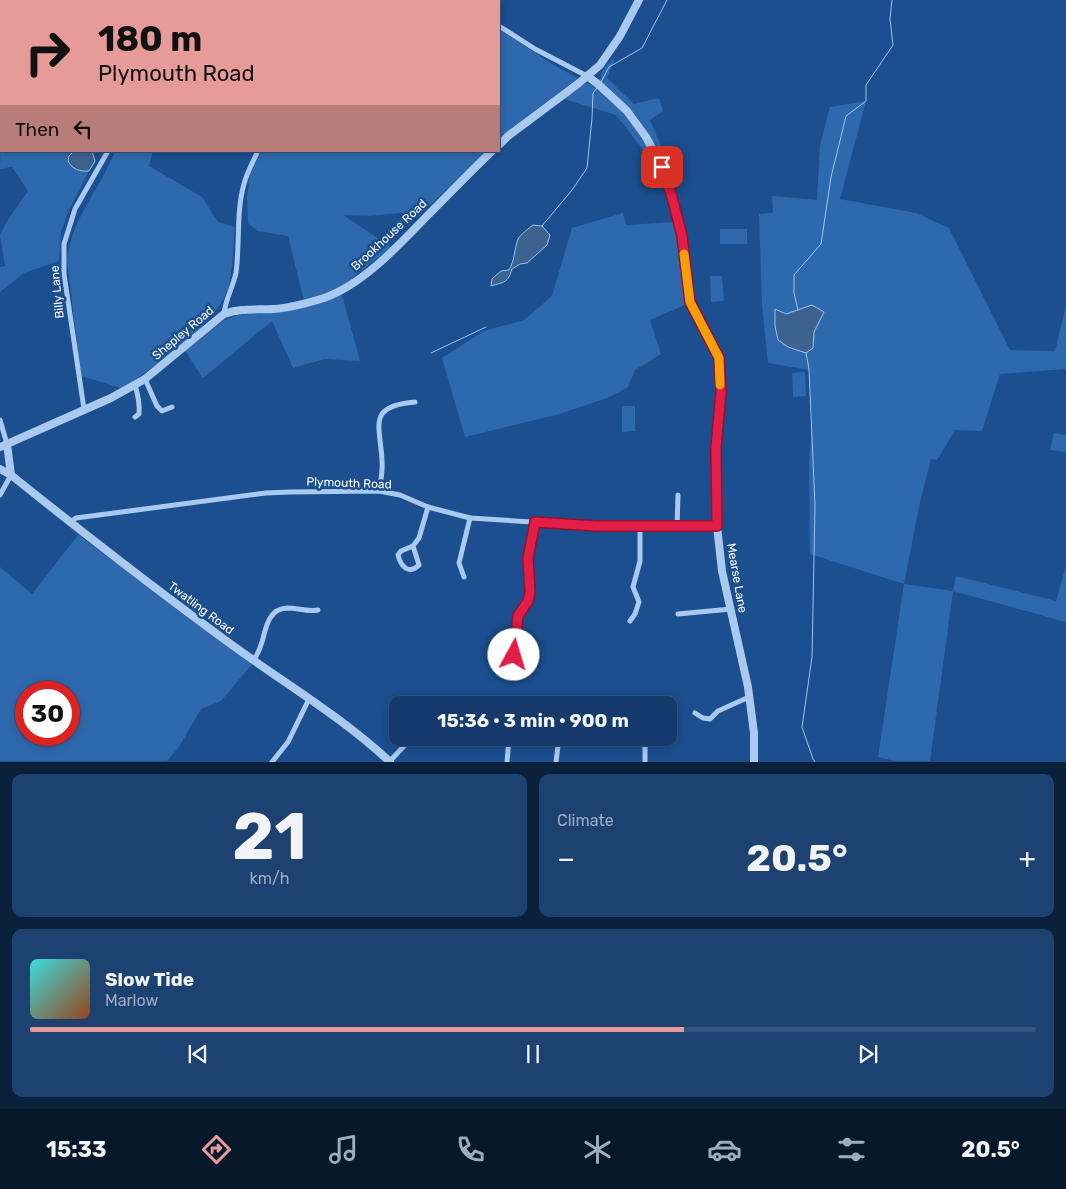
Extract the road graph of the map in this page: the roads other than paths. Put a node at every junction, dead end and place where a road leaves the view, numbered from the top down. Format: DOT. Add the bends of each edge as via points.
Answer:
graph roads {
  1 [pos="639,0"];
  2 [pos="500,27"];
  3 [pos="600,65"];
  4 [pos="587,76"];
  5 [pos="598,84"];
  6 [pos="500,144"];
  7 [pos="107,152"];
  8 [pos="258,152"];
  9 [pos="491,152"];
  10 [pos="224,314"];
  11 [pos="145,380"];
  12 [pos="135,385"];
  13 [pos="415,402"];
  14 [pos="172,407"];
  15 [pos="84,409"];
  16 [pos="135,417"];
  17 [pos="0,420"];
  18 [pos="3,445"];
  19 [pos="0,469"];
  20 [pos="11,475"];
  21 [pos="379,491"];
  22 [pos="0,495"];
  23 [pos="678,495"];
  24 [pos="428,507"];
  25 [pos="470,518"];
  26 [pos="70,522"];
  27 [pos="535,522"];
  28 [pos="640,526"];
  29 [pos="717,526"];
  30 [pos="677,527"];
  31 [pos="413,546"];
  32 [pos="464,577"];
  33 [pos="731,609"];
  34 [pos="318,610"];
  35 [pos="678,614"];
  36 [pos="630,621"];
  37 [pos="515,648"];
  38 [pos="506,652"];
  39 [pos="514,655"];
  40 [pos="254,660"];
  41 [pos="749,696"];
  42 [pos="309,699"];
  43 [pos="695,713"];
  44 [pos="404,746"];
  45 [pos="507,746"];
  46 [pos="558,746"];
  47 [pos="646,746"];
  48 [pos="390,761"];
  49 [pos="272,762"];
  50 [pos="506,762"];
  51 [pos="556,762"];
  52 [pos="645,762"];
  53 [pos="754,762"];
  1 -- 3 [label="street"];
  2 -- 4 [label="street" via="550,58"];
  3 -- 4 [label="street"];
  3 -- 5 [label="street"];
  4 -- 5 [label="street, Mearse Lane"];
  4 -- 6 [label="street"];
  5 -- 29 [label="street, Mearse Lane" via="627,111 662,167 682,236 690,302 719,358"];
  7 -- 15 [label="street, Billy Lane" via="75,209 64,244 64,274"];
  8 -- 10 [label="street, Shepley Road" via="244,184 236,272"];
  9 -- 10 [label="street, Brookhouse Road" via="401,243 342,290 297,305"];
  10 -- 11 [label="street, Shepley Road"];
  11 -- 12 [label="street, Shepley Road"];
  11 -- 14 [label="street" via="157,406 162,411"];
  12 -- 15 [label="street, Shepley Road"];
  12 -- 16 [label="street" via="139,399 139,414"];
  13 -- 21 [label="street" via="397,404 380,418 382,474"];
  15 -- 18 [label="street, Shepley Road"];
  17 -- 18 [label="street"];
  18 -- 20 [label="street"];
  19 -- 20 [label="street, Twatling Road"];
  20 -- 22 [label="street"];
  20 -- 26 [label="street, Twatling Road"];
  21 -- 24 [label="street, Plymouth Road" via="400,495"];
  21 -- 26 [label="street, Plymouth Road" via="266,494 140,508 76,518"];
  23 -- 30 [label="street"];
  24 -- 25 [label="street, Plymouth Road"];
  24 -- 31 [label="street" via="419,538"];
  25 -- 27 [label="street, Plymouth Road"];
  25 -- 32 [label="street" via="459,563"];
  26 -- 40 [label="street, Twatling Road"];
  27 -- 28 [label="street, Plymouth Road"];
  27 -- 37 [label="street" via="528,558 530,592 518,616"];
  28 -- 30 [label="street, Plymouth Road"];
  28 -- 36 [label="street" via="640,561 633,587 639,602"];
  29 -- 30 [label="street, Plymouth Road"];
  29 -- 33 [label="street, Mearse Lane" via="722,571"];
  31 -- 31 [label="street" via="420,563 417,568 407,570 398,555"];
  33 -- 35 [label="street"];
  33 -- 41 [label="street, Mearse Lane"];
  34 -- 40 [label="street" via="288,608 276,611 267,624"];
  37 -- 38 [label="street"];
  37 -- 39 [label="street"];
  40 -- 42 [label="street, Twatling Road"];
  41 -- 43 [label="street" via="710,719"];
  41 -- 53 [label="street, Mearse Lane"];
  42 -- 48 [label="street, Twatling Road"];
  42 -- 49 [label="street" via="288,742"];
  44 -- 48 [label="street"];
  45 -- 50 [label="street"];
  46 -- 51 [label="street"];
  47 -- 52 [label="street"];
}
